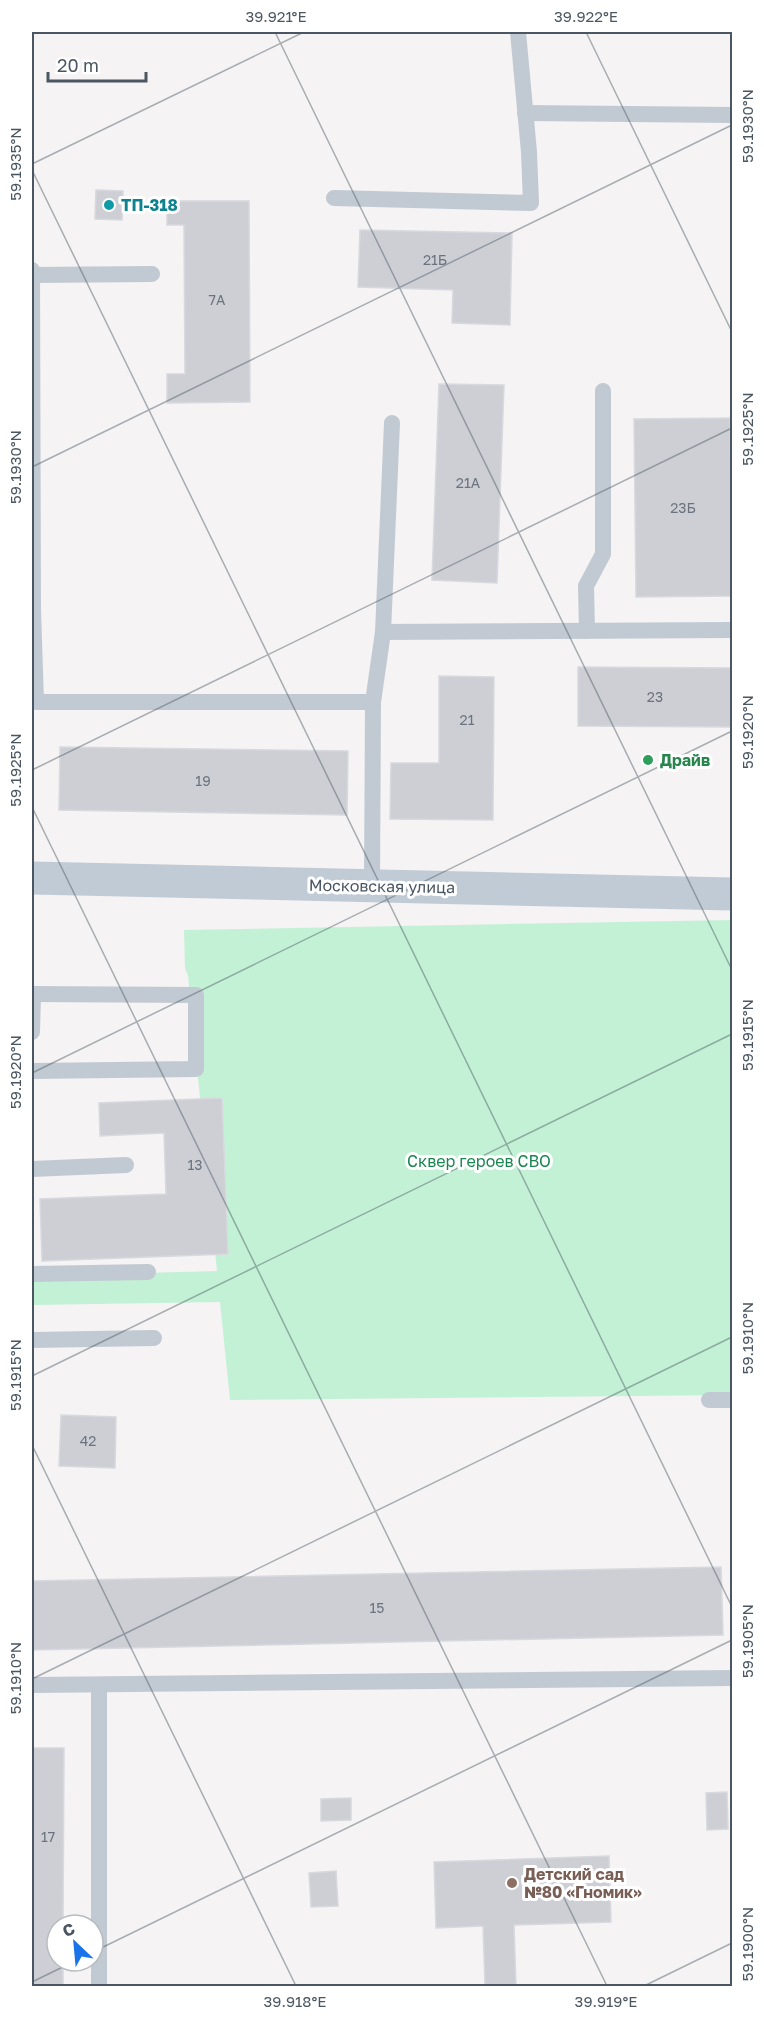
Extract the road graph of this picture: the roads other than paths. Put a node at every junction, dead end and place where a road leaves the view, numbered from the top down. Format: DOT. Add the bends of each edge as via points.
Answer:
graph roads {
  1 [pos="518,32"];
  2 [pos="525,113"];
  3 [pos="732,114"];
  4 [pos="334,198"];
  5 [pos="32,272"];
  6 [pos="152,274"];
  7 [pos="603,391"];
  8 [pos="392,423"];
  9 [pos="33,627"];
  10 [pos="732,630"];
  11 [pos="586,631"];
  12 [pos="383,632"];
  13 [pos="374,702"];
  14 [pos="32,878"];
  15 [pos="372,886"];
  16 [pos="732,894"];
  17 [pos="32,994"];
  18 [pos="32,1032"];
  19 [pos="32,1071"];
  20 [pos="126,1165"];
  21 [pos="32,1169"];
  22 [pos="148,1272"];
  23 [pos="32,1274"];
  24 [pos="154,1338"];
  25 [pos="32,1340"];
  26 [pos="709,1400"];
  27 [pos="732,1400"];
  28 [pos="732,1678"];
  29 [pos="32,1685"];
  30 [pos="99,1685"];
  31 [pos="99,1986"];
  1 -- 2 [label="lane"];
  2 -- 3 [label="lane"];
  2 -- 4 [label="lane" via="531,203"];
  5 -- 6 [label="lane"];
  5 -- 9 [label="lane"];
  7 -- 11 [label="lane" via="603,554 586,586"];
  8 -- 12 [label="lane"];
  9 -- 13 [label="lane" via="36,702"];
  10 -- 11 [label="lane"];
  11 -- 12 [label="lane"];
  12 -- 13 [label="lane"];
  13 -- 15 [label="lane"];
  14 -- 15 [label="street, Московская улица"];
  15 -- 16 [label="street, Московская улица"];
  17 -- 18 [label="lane"];
  17 -- 19 [label="lane" via="196,995 196,1069"];
  20 -- 21 [label="lane"];
  22 -- 23 [label="lane"];
  24 -- 25 [label="lane"];
  26 -- 27 [label="lane"];
  28 -- 30 [label="lane"];
  29 -- 30 [label="lane"];
  30 -- 31 [label="lane"];
}
